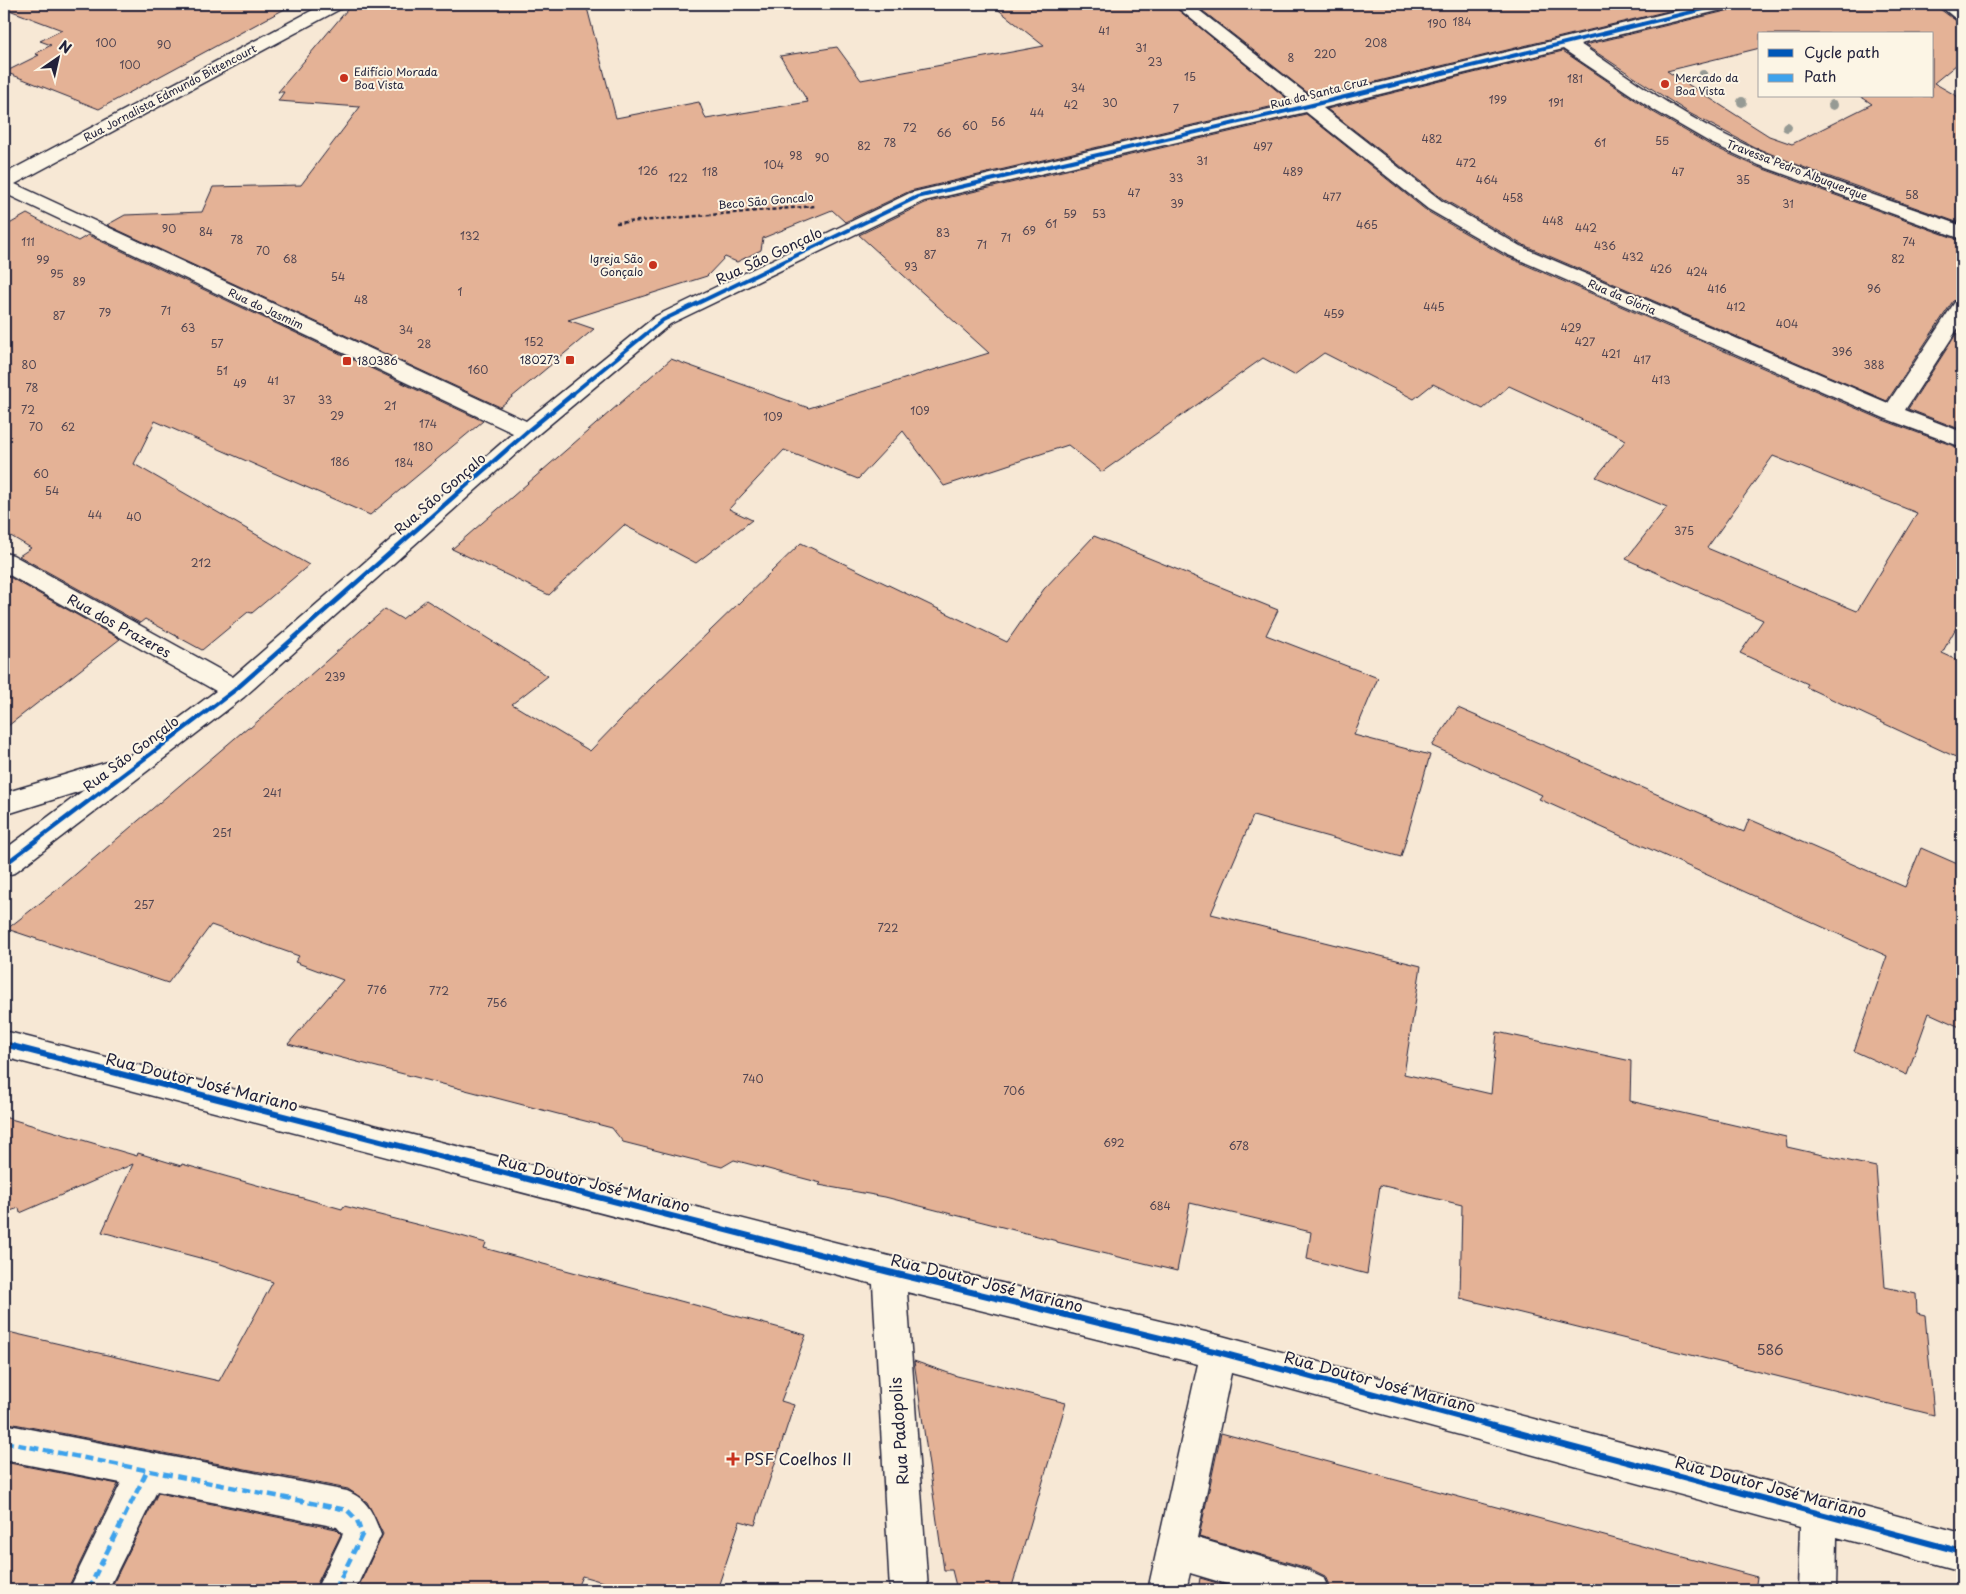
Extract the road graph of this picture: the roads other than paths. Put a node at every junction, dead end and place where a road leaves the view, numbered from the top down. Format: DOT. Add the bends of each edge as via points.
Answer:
graph roads {
  1 [pos="336,4"];
  2 [pos="1181,4"];
  3 [pos="1724,4"];
  4 [pos="1946,4"];
  5 [pos="1962,14"];
  6 [pos="1564,42"];
  7 [pos="1308,106"];
  8 [pos="4,182"];
  9 [pos="4,186"];
  10 [pos="917,197"];
  11 [pos="1962,233"];
  12 [pos="1962,306"];
  13 [pos="1892,413"];
  14 [pos="528,431"];
  15 [pos="1962,440"];
  16 [pos="4,561"];
  17 [pos="235,690"];
  18 [pos="141,761"];
  19 [pos="4,804"];
  20 [pos="6,864"];
  21 [pos="4,1044"];
  22 [pos="889,1272"];
  23 [pos="1218,1352"];
  24 [pos="4,1442"];
  25 [pos="147,1471"];
  26 [pos="1819,1513"];
  27 [pos="1174,1550"];
  28 [pos="1962,1552"];
  29 [pos="88,1590"];
  30 [pos="335,1590"];
  31 [pos="909,1590"];
  32 [pos="1167,1590"];
  33 [pos="1310,1590"];
  34 [pos="1816,1590"];
  1 -- 8 [label="street, Rua Jornalista Edmundo Bittencourt"];
  2 -- 7 [label="street, Rua da Glória"];
  3 -- 6 [label="street, Rua da Santa Cruz"];
  4 -- 5 [label="street"];
  6 -- 7 [label="street, Rua da Santa Cruz"];
  6 -- 11 [label="street, Travessa Pedro Albuquerque" via="1718,140"];
  7 -- 10 [label="street, Rua da Santa Cruz"];
  7 -- 13 [label="street, Rua da Glória" via="1435,205 1513,250"];
  9 -- 14 [label="street, Rua do Jasmim"];
  10 -- 14 [label="street, Rua São Gonçalo" via="663,320"];
  12 -- 13 [label="street"];
  13 -- 15 [label="street, Rua da Glória"];
  14 -- 17 [label="street, Rua São Gonçalo"];
  16 -- 17 [label="street, Rua dos Prazeres"];
  17 -- 18 [label="street, Rua São Gonçalo"];
  18 -- 19 [label="street"];
  18 -- 20 [label="street, Rua São Gonçalo"];
  21 -- 22 [label="street, Rua Doutor José Mariano"];
  22 -- 23 [label="street, Rua Doutor José Mariano"];
  22 -- 31 [label="street, Rua Padopolis"];
  23 -- 26 [label="street, Rua Doutor José Mariano"];
  23 -- 27 [label="street"];
  24 -- 25 [label="street"];
  25 -- 29 [label="street"];
  25 -- 30 [label="street" via="347,1510 357,1520 362,1535"];
  26 -- 28 [label="street, Rua Doutor José Mariano"];
  26 -- 34 [label="street"];
  27 -- 32 [label="street"];
  27 -- 33 [label="street"];
}
